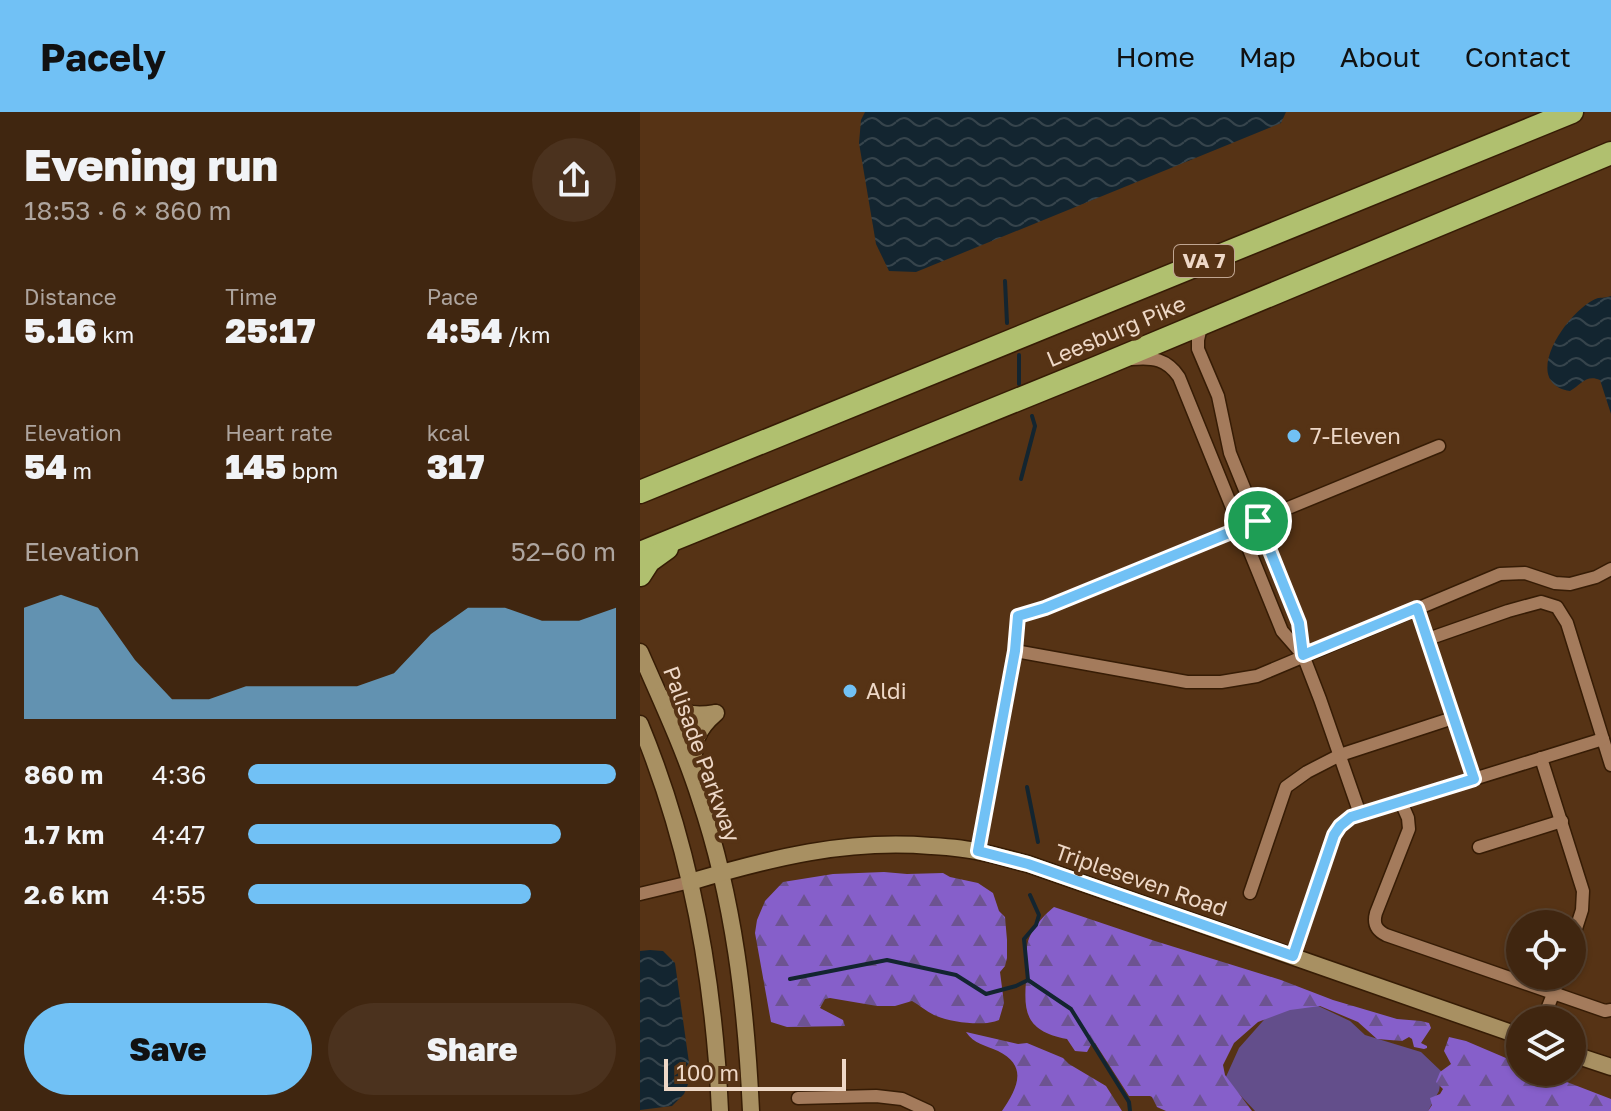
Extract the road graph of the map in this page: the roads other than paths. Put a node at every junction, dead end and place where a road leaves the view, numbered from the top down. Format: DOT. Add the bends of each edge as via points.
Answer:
graph roads {
  1 [pos="1572,112"];
  2 [pos="1611,153"];
  3 [pos="1212,320"];
  4 [pos="1098,367"];
  5 [pos="1439,446"];
  6 [pos="663,483"];
  7 [pos="640,484"];
  8 [pos="640,492"];
  9 [pos="1258,521"];
  10 [pos="1241,529"];
  11 [pos="688,534"];
  12 [pos="640,553"];
  13 [pos="1611,569"];
  14 [pos="640,575"];
  15 [pos="1417,608"];
  16 [pos="1428,639"];
  17 [pos="1015,651"];
  18 [pos="640,652"];
  19 [pos="1303,655"];
  20 [pos="659,694"];
  21 [pos="1453,718"];
  22 [pos="640,724"];
  23 [pos="1603,739"];
  24 [pos="1340,755"];
  25 [pos="1541,758"];
  26 [pos="1611,765"];
  27 [pos="692,777"];
  28 [pos="1474,779"];
  29 [pos="1401,802"];
  30 [pos="1360,814"];
  31 [pos="1562,821"];
  32 [pos="1479,847"];
  33 [pos="978,851"];
  34 [pos="721,873"];
  35 [pos="690,882"];
  36 [pos="1250,893"];
  37 [pos="640,894"];
  38 [pos="1582,910"];
  39 [pos="1293,956"];
  40 [pos="1555,990"];
  41 [pos="1554,994"];
  42 [pos="1549,1006"];
  43 [pos="1611,1010"];
  44 [pos="1506,1031"];
  45 [pos="1586,1059"];
  46 [pos="1611,1067"];
  47 [pos="798,1098"];
  48 [pos="720,1111"];
  49 [pos="751,1111"];
  50 [pos="928,1111"];
  1 -- 6 [label="highway, Leesburg Pike / VA 7"];
  2 -- 3 [label="highway, Leesburg Pike / VA 7"];
  3 -- 4 [label="highway, Leesburg Pike / VA 7"];
  3 -- 9 [label="street" via="1200,331 1198,349 1218,396 1230,453"];
  4 -- 10 [label="street" via="1158,358 1174,370"];
  4 -- 11 [label="highway, Leesburg Pike / VA 7"];
  5 -- 9 [label="street"];
  6 -- 7 [label="highway"];
  6 -- 8 [label="highway, VA 7"];
  9 -- 10 [label="street"];
  9 -- 19 [label="street" via="1299,623"];
  10 -- 17 [label="street" via="1018,616"];
  10 -- 19 [label="street" via="1282,631"];
  11 -- 12 [label="highway, Leesburg Pike / VA 7"];
  11 -- 14 [label="highway" via="649,561"];
  13 -- 15 [label="street" via="1570,584 1525,573 1500,574"];
  15 -- 16 [label="street"];
  15 -- 19 [label="street"];
  16 -- 21 [label="street"];
  16 -- 23 [label="street" via="1541,602 1557,607 1567,623"];
  17 -- 19 [label="street" via="1204,683 1257,676"];
  17 -- 33 [label="street"];
  18 -- 20 [label="main road, Palisade Parkway"];
  19 -- 24 [label="street"];
  20 -- 27 [label="main road, Palisade Parkway"];
  20 -- 27 [label="main road" via="686,714 716,713 695,740"];
  21 -- 24 [label="street"];
  21 -- 28 [label="street"];
  22 -- 35 [label="main road"];
  23 -- 25 [label="street"];
  23 -- 26 [label="street"];
  24 -- 30 [label="street"];
  24 -- 36 [label="street" via="1286,787"];
  25 -- 28 [label="street"];
  25 -- 31 [label="street"];
  27 -- 34 [label="main road, Palisade Parkway"];
  28 -- 29 [label="street"];
  29 -- 30 [label="street"];
  29 -- 41 [label="street" via="1409,829 1376,913 1378,930"];
  30 -- 39 [label="street" via="1336,831"];
  31 -- 32 [label="street"];
  31 -- 38 [label="street" via="1583,891"];
  33 -- 34 [label="main road, Tripleseven Road" via="905,844 851,846"];
  33 -- 39 [label="main road, Tripleseven Road"];
  34 -- 35 [label="main road, Tripleseven Road"];
  34 -- 49 [label="main road, Palisade Parkway" via="741,983"];
  35 -- 37 [label="street"];
  35 -- 48 [label="main road" via="710,988"];
  39 -- 44 [label="main road, Tripleseven Road"];
  40 -- 41 [label="street"];
  41 -- 42 [label="street"];
  41 -- 43 [label="street"];
  45 -- 46 [label="main road"];
  47 -- 50 [label="street" via="876,1096 902,1099"];
}
